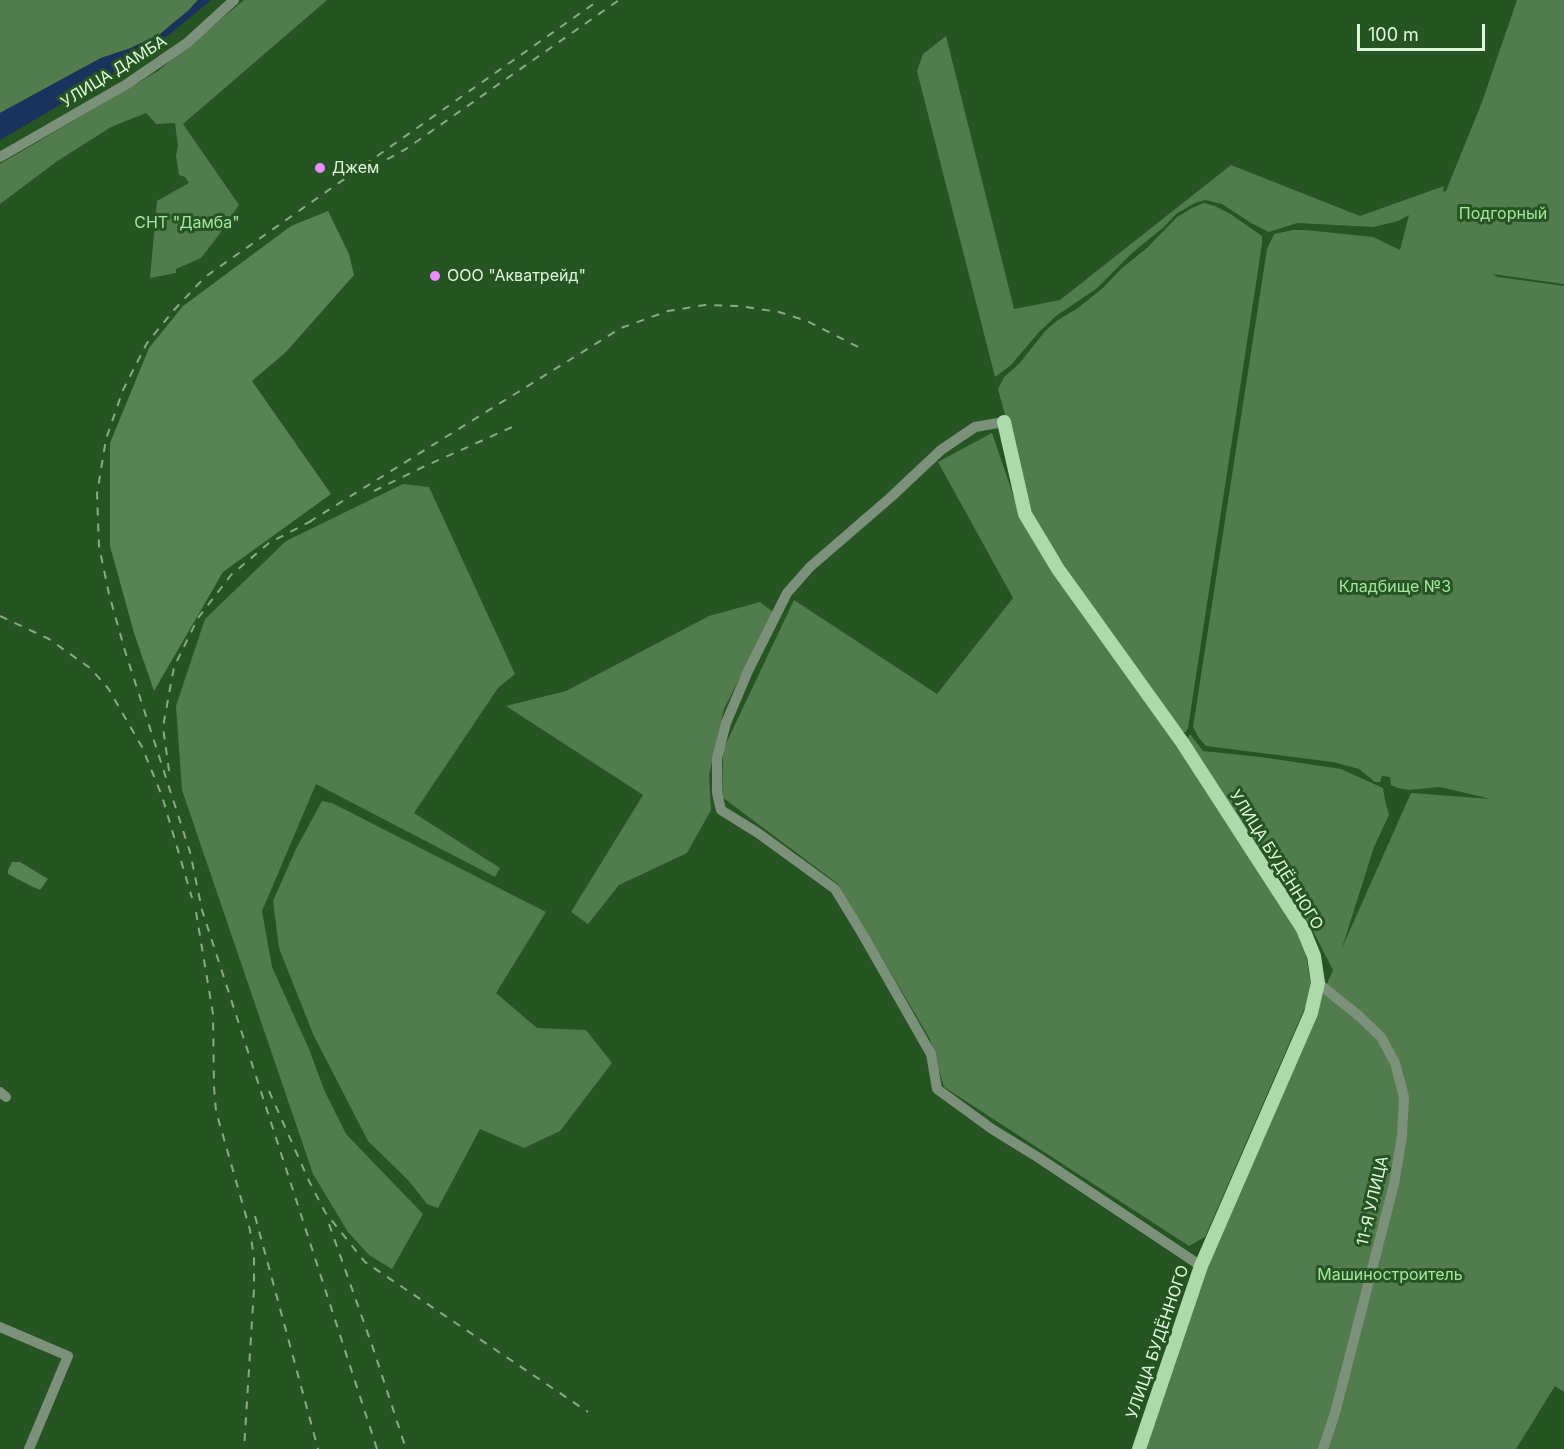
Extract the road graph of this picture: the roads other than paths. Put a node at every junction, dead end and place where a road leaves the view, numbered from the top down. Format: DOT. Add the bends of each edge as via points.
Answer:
graph roads {
  1 [pos="234,0"];
  2 [pos="0,157"];
  3 [pos="1004,422"];
  4 [pos="1318,983"];
  5 [pos="1201,1266"];
  6 [pos="0,1327"];
  7 [pos="29,1449"];
  8 [pos="1139,1449"];
  9 [pos="1323,1449"];
  1 -- 2 [label="street, УЛИЦА ДАМБА" via="187,43 127,84"];
  3 -- 4 [label="main road, УЛИЦА БУДЁННОГО" via="1025,514 1058,569 1182,742 1303,929 1314,956"];
  3 -- 5 [label="street" via="975,427 941,450 810,567 787,593 726,723 717,758 717,793 721,810 835,889 931,1054 938,1089 992,1129"];
  4 -- 5 [label="main road, УЛИЦА БУДЁННОГО" via="1311,1013"];
  4 -- 9 [label="street, 11-Я УЛИЦА" via="1381,1037 1395,1063 1404,1097 1395,1184"];
  5 -- 8 [label="main road, УЛИЦА БУДЁННОГО"];
  6 -- 7 [label="street" via="68,1356"];
}
